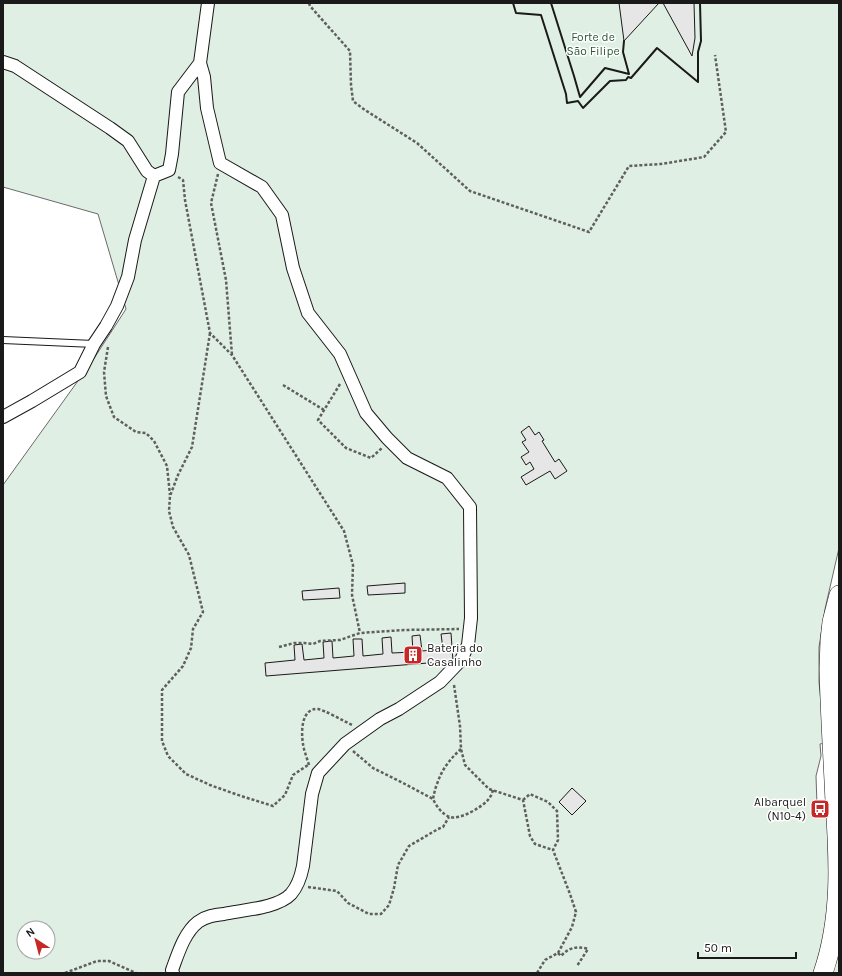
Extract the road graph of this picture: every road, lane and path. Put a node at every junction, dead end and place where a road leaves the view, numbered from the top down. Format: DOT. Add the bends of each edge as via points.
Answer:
graph roads {
  1 [pos="208,3"];
  2 [pos="309,3"];
  3 [pos="715,55"];
  4 [pos="3,62"];
  5 [pos="200,63"];
  6 [pos="220,163"];
  7 [pos="169,170"];
  8 [pos="154,176"];
  9 [pos="106,326"];
  10 [pos="210,333"];
  11 [pos="3,340"];
  12 [pos="94,344"];
  13 [pos="232,356"];
  14 [pos="347,372"];
  15 [pos="283,385"];
  16 [pos="324,410"];
  17 [pos="3,417"];
  18 [pos="390,442"];
  19 [pos="170,496"];
  20 [pos="839,595"];
  21 [pos="459,629"];
  22 [pos="360,633"];
  23 [pos="279,647"];
  24 [pos="452,670"];
  25 [pos="362,732"];
  26 [pos="346,744"];
  27 [pos="461,749"];
  28 [pos="309,765"];
  29 [pos="318,773"];
  30 [pos="493,790"];
  31 [pos="433,799"];
  32 [pos="523,800"];
  33 [pos="449,817"];
  34 [pos="553,850"];
  35 [pos="296,886"];
  36 [pos="558,953"];
  37 [pos="577,966"];
  38 [pos="65,973"];
  39 [pos="136,973"];
  40 [pos="173,973"];
  41 [pos="537,973"];
  42 [pos="823,973"];
  1 -- 5 [label="street"];
  2 -- 3 [label="path" via="350,51 350,85 353,101 417,143 470,191 589,232 629,166 704,158 726,132"];
  4 -- 8 [label="street" via="15,66 128,141 147,171"];
  5 -- 6 [label="street"];
  5 -- 7 [label="street" via="178,92"];
  6 -- 13 [label="path" via="212,203 226,280"];
  6 -- 14 [label="street" via="262,187 282,214 293,268 308,313 340,354"];
  7 -- 8 [label="street"];
  7 -- 10 [label="path" via="183,180"];
  8 -- 9 [label="street" via="135,240 128,277"];
  9 -- 12 [label="street"];
  9 -- 19 [label="path" via="109,336 104,372 106,396 114,417 136,432 146,433 154,441 167,466"];
  10 -- 13 [label="path"];
  10 -- 19 [label="path" via="192,447"];
  11 -- 12 [label="lane"];
  12 -- 17 [label="street" via="80,372"];
  13 -- 22 [label="path" via="344,531 353,565 352,595"];
  14 -- 16 [label="path"];
  14 -- 18 [label="street" via="366,413"];
  15 -- 16 [label="path"];
  16 -- 18 [label="path" via="318,420 346,448 371,458"];
  18 -- 24 [label="street" via="407,458 447,478 470,507 471,618 468,645 461,660"];
  19 -- 28 [label="path" via="168,511 189,555 203,612 193,629 191,648 183,666 162,690 162,741 168,756 186,774 210,785 273,806 285,795 292,775"];
  20 -- 42 [label="main road" via="832,622 829,669 839,878 836,920"];
  21 -- 22 [label="path"];
  22 -- 23 [label="path" via="340,640 313,644 294,643"];
  24 -- 25 [label="street" via="440,682"];
  24 -- 27 [label="path"];
  25 -- 26 [label="street"];
  25 -- 28 [label="path" via="356,726 319,709 311,710 306,714 303,723 303,743"];
  26 -- 29 [label="street"];
  26 -- 31 [label="path" via="373,768"];
  27 -- 30 [label="path" via="465,765"];
  27 -- 31 [label="path" via="444,768"];
  28 -- 29 [label="path"];
  29 -- 35 [label="street" via="312,794 303,866"];
  30 -- 32 [label="path"];
  30 -- 33 [label="path" via="487,802 469,814"];
  31 -- 33 [label="path" via="437,807"];
  32 -- 34 [label="path" via="530,836 535,844"];
  32 -- 34 [label="path" via="530,794 548,802 557,811 558,840"];
  33 -- 35 [label="path" via="443,827 409,846 398,865 389,905 381,914 369,914 348,903 337,891"];
  34 -- 36 [label="path" via="576,912 572,927"];
  35 -- 40 [label="street" via="291,894 276,904 209,916 199,922 192,927 181,945"];
  36 -- 37 [label="path" via="561,956 575,947 588,949"];
  36 -- 41 [label="path" via="545,960"];
  38 -- 39 [label="path" via="97,961 109,961"];
}
